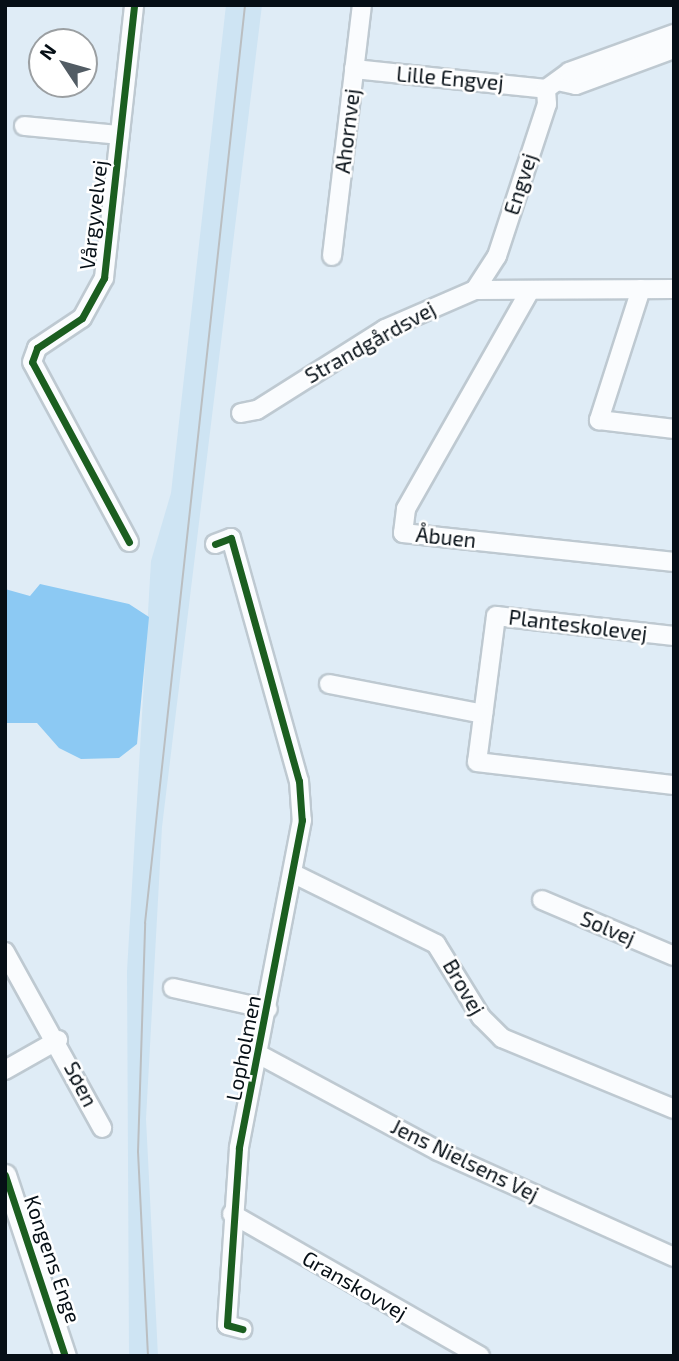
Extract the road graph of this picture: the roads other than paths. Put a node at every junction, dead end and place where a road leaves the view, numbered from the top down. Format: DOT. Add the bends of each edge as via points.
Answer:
graph roads {
  1 [pos="134,5"];
  2 [pos="362,5"];
  3 [pos="674,34"];
  4 [pos="674,49"];
  5 [pos="354,69"];
  6 [pos="554,86"];
  7 [pos="24,126"];
  8 [pos="120,135"];
  9 [pos="332,256"];
  10 [pos="641,289"];
  11 [pos="674,289"];
  12 [pos="475,290"];
  13 [pos="528,294"];
  14 [pos="241,413"];
  15 [pos="674,429"];
  16 [pos="130,542"];
  17 [pos="215,544"];
  18 [pos="674,562"];
  19 [pos="674,636"];
  20 [pos="329,684"];
  21 [pos="483,714"];
  22 [pos="674,785"];
  23 [pos="296,874"];
  24 [pos="542,900"];
  25 [pos="5,952"];
  26 [pos="674,956"];
  27 [pos="173,989"];
  28 [pos="268,1009"];
  29 [pos="58,1040"];
  30 [pos="260,1055"];
  31 [pos="5,1070"];
  32 [pos="674,1108"];
  33 [pos="102,1128"];
  34 [pos="5,1175"];
  35 [pos="232,1214"];
  36 [pos="674,1257"];
  37 [pos="242,1329"];
  38 [pos="65,1356"];
  39 [pos="480,1356"];
  1 -- 8 [label="street, Vårgyvelvej"];
  2 -- 5 [label="street, Ahornvej"];
  3 -- 6 [label="street" via="569,72"];
  4 -- 6 [label="street" via="576,85"];
  5 -- 6 [label="street, Lille Engvej"];
  5 -- 9 [label="street, Ahornvej"];
  6 -- 12 [label="street, Engvej" via="497,256"];
  7 -- 8 [label="street, Vårgyvelvej"];
  8 -- 16 [label="street, Vårgyvelvej" via="104,278 96,300 82,318 37,348 32,362"];
  10 -- 11 [label="street, Strandgårdsvej"];
  10 -- 13 [label="street, Strandgårdsvej"];
  10 -- 15 [label="street" via="599,419"];
  12 -- 13 [label="street, Strandgårdsvej"];
  12 -- 14 [label="street, Strandgårdsvej" via="385,329 257,410"];
  13 -- 18 [label="street, Åbuen" via="406,509 403,533"];
  17 -- 23 [label="street, Lopholmen" via="231,538 299,781"];
  19 -- 21 [label="street, Planteskolevej" via="496,615"];
  20 -- 21 [label="street"];
  21 -- 22 [label="street, Planteskolevej" via="477,762"];
  23 -- 28 [label="street, Lopholmen"];
  23 -- 32 [label="street, Brovej" via="436,944 481,1017 502,1038"];
  24 -- 26 [label="street, Solvej"];
  25 -- 29 [label="street, Søen"];
  27 -- 28 [label="street, Lopholmen"];
  28 -- 30 [label="street, Lopholmen"];
  29 -- 31 [label="street, Søen"];
  29 -- 33 [label="street, Søen"];
  30 -- 35 [label="street, Lopholmen"];
  30 -- 36 [label="street, Jens Nielsens Vej" via="438,1151"];
  34 -- 38 [label="street, Kongens Enge"];
  35 -- 37 [label="street, Lopholmen" via="228,1325"];
  35 -- 39 [label="street, Granskovvej"];
}
